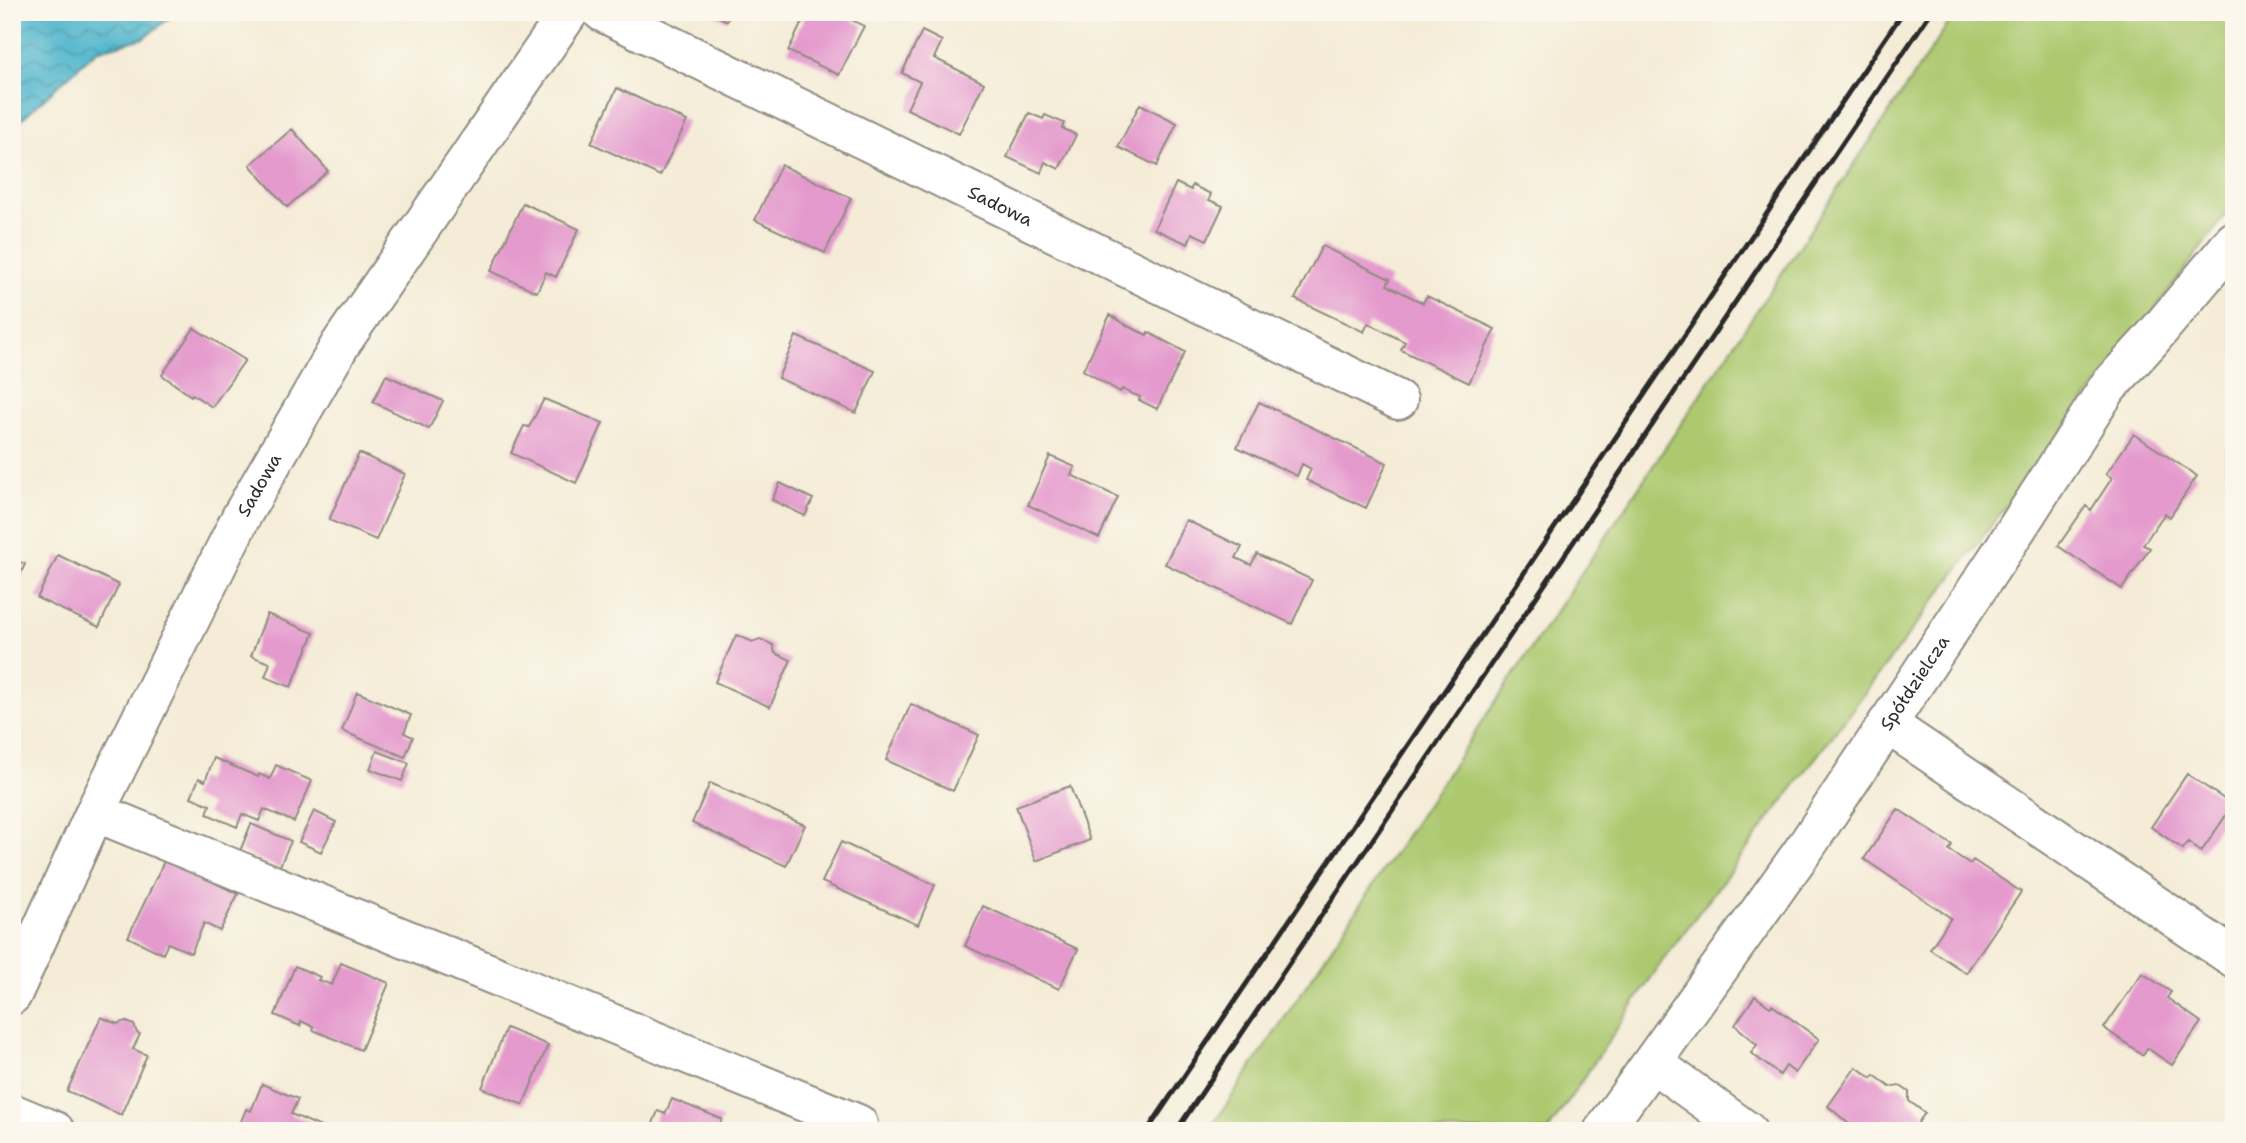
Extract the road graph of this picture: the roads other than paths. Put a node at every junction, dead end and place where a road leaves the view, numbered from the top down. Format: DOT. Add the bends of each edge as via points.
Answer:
graph roads {
  1 [pos="569,12"];
  2 [pos="602,12"];
  3 [pos="2234,241"];
  4 [pos="1398,400"];
  5 [pos="1887,724"];
  6 [pos="95,812"];
  7 [pos="2234,958"];
  8 [pos="12,995"];
  9 [pos="1653,1063"];
  10 [pos="12,1113"];
  11 [pos="858,1124"];
  12 [pos="55,1131"];
  13 [pos="1603,1131"];
  14 [pos="1747,1131"];
  1 -- 6 [label="street, Sadowa" via="340,345 241,517"];
  2 -- 4 [label="street, Sadowa"];
  3 -- 5 [label="street, Spółdzielcza" via="2108,387"];
  5 -- 7 [label="street"];
  5 -- 9 [label="street, Spółdzielcza"];
  6 -- 8 [label="street, Sadowa"];
  6 -- 11 [label="street"];
  9 -- 13 [label="street, Spółdzielcza"];
  9 -- 14 [label="street"];
  10 -- 12 [label="street"];
}
